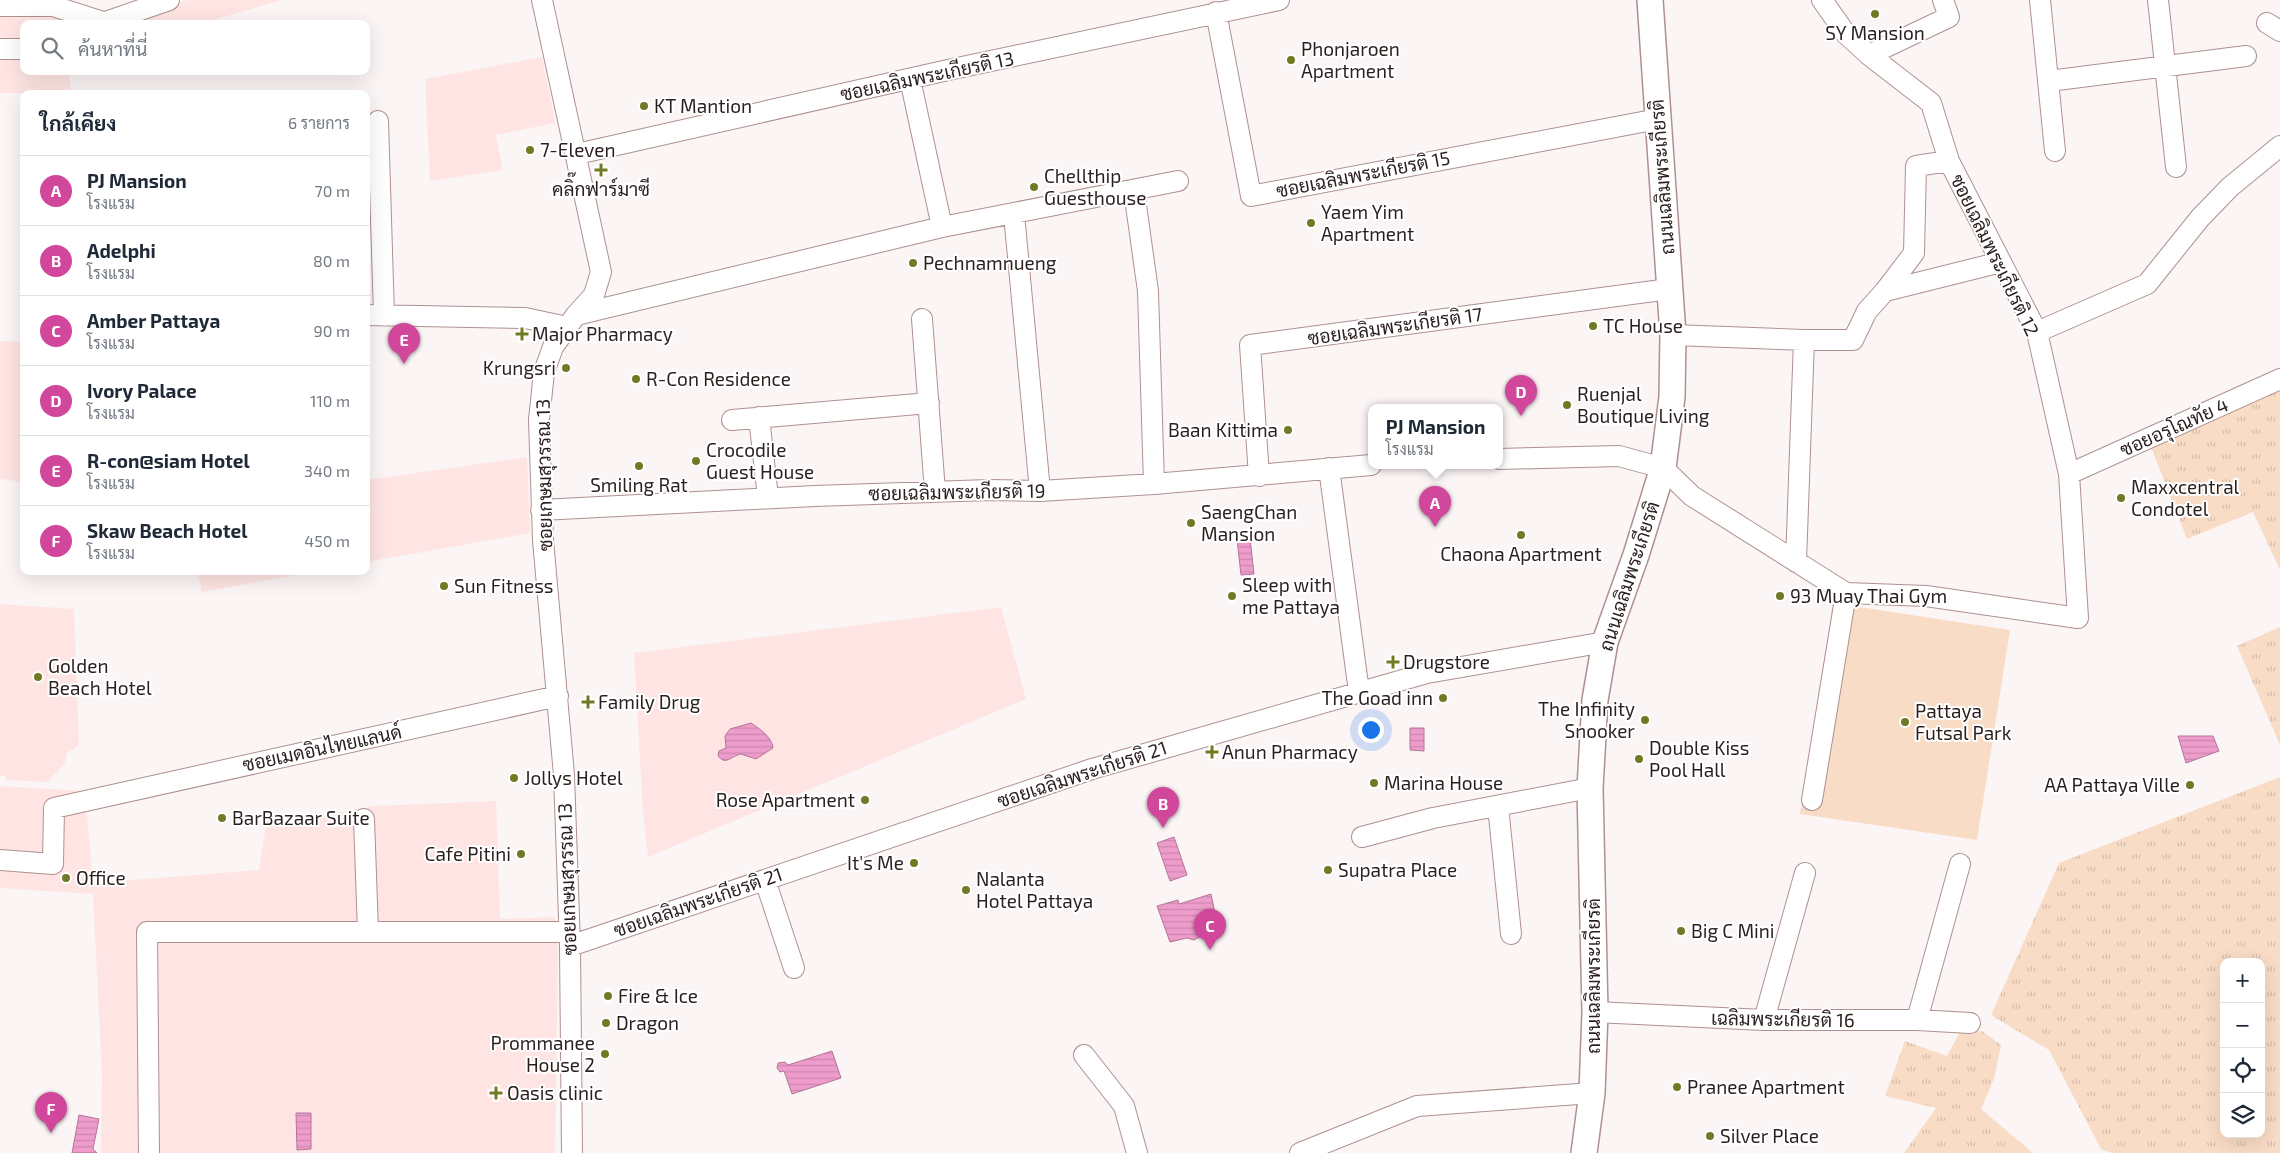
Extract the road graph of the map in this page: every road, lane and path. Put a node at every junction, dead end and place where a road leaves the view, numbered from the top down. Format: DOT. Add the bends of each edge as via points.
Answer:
graph roads {
  1 [pos="169,0"];
  2 [pos="542,0"];
  3 [pos="1279,0"];
  4 [pos="1650,0"];
  5 [pos="1822,0"];
  6 [pos="1943,0"];
  7 [pos="2040,0"];
  8 [pos="2158,0"];
  9 [pos="0,6"];
  10 [pos="53,6"];
  11 [pos="1216,12"];
  12 [pos="61,20"];
  13 [pos="93,20"];
  14 [pos="110,20"];
  15 [pos="0,49"];
  16 [pos="20,49"];
  17 [pos="1869,55"];
  18 [pos="2246,56"];
  19 [pos="2166,66"];
  20 [pos="910,79"];
  21 [pos="2049,81"];
  22 [pos="1658,119"];
  23 [pos="378,122"];
  24 [pos="2280,146"];
  25 [pos="2055,151"];
  26 [pos="576,154"];
  27 [pos="1949,161"];
  28 [pos="2176,167"];
  29 [pos="1178,181"];
  30 [pos="1134,191"];
  31 [pos="1014,214"];
  32 [pos="942,228"];
  33 [pos="2001,262"];
  34 [pos="1670,289"];
  35 [pos="1885,291"];
  36 [pos="375,315"];
  37 [pos="922,319"];
  38 [pos="571,321"];
  39 [pos="2036,332"];
  40 [pos="1673,335"];
  41 [pos="1804,340"];
  42 [pos="2280,379"];
  43 [pos="929,403"];
  44 [pos="759,418"];
  45 [pos="732,420"];
  46 [pos="1503,459"];
  47 [pos="1368,465"];
  48 [pos="1330,468"];
  49 [pos="1663,468"];
  50 [pos="2068,474"];
  51 [pos="1259,476"];
  52 [pos="1154,484"];
  53 [pos="1040,491"];
  54 [pos="935,492"];
  55 [pos="768,498"];
  56 [pos="541,510"];
  57 [pos="1796,562"];
  58 [pos="1846,593"];
  59 [pos="1605,642"];
  60 [pos="1359,692"];
  61 [pos="558,696"];
  62 [pos="1590,788"];
  63 [pos="1812,800"];
  64 [pos="1498,806"];
  65 [pos="364,819"];
  66 [pos="1362,837"];
  67 [pos="0,860"];
  68 [pos="1960,864"];
  69 [pos="1805,873"];
  70 [pos="765,880"];
  71 [pos="368,932"];
  72 [pos="1511,934"];
  73 [pos="569,939"];
  74 [pos="794,968"];
  75 [pos="1595,1012"];
  76 [pos="1764,1020"];
  77 [pos="1917,1020"];
  78 [pos="1970,1023"];
  79 [pos="1084,1055"];
  80 [pos="1592,1093"];
  81 [pos="1590,1151"];
  82 [pos="149,1153"];
  83 [pos="572,1153"];
  84 [pos="1137,1153"];
  85 [pos="1300,1153"];
  1 -- 14 [label="street"];
  2 -- 26 [label="street, ซอยเกษมสุวรรณ 13"];
  3 -- 11 [label="street, ซอยเฉลิมพระเกียรติ 13"];
  4 -- 22 [label="main road, ถนนเฉลิมพระเกียรติ"];
  5 -- 17 [label="street, ซอยเฉลิมพระเกียรติ 12" via="1846,34"];
  6 -- 17 [label="street" via="1950,17"];
  7 -- 21 [label="street"];
  8 -- 19 [label="street"];
  9 -- 10 [label="street"];
  10 -- 12 [label="street"];
  10 -- 13 [label="street"];
  11 -- 20 [label="street, ซอยเฉลิมพระเกียรติ 13"];
  11 -- 22 [label="street, ซอยเฉลิมพระเกียรติ 15" via="1251,196"];
  15 -- 16 [label="street"];
  17 -- 27 [label="street, ซอยเฉลิมพระเกียรติ 12" via="1931,102"];
  18 -- 19 [label="street"];
  19 -- 21 [label="street"];
  19 -- 28 [label="street"];
  20 -- 26 [label="street, ซอยเฉลิมพระเกียรติ 13"];
  20 -- 32 [label="street"];
  21 -- 25 [label="street"];
  22 -- 34 [label="main road, ถนนเฉลิมพระเกียรติ"];
  23 -- 36 [label="street"];
  24 -- 39 [label="street" via="2230,187 2200,218 2147,284"];
  26 -- 38 [label="street, ซอยเกษมสุวรรณ 13" via="601,272 594,295"];
  27 -- 33 [label="street, ซอยเฉลิมพระเกียรติ 12"];
  27 -- 35 [label="street" via="1916,166 1914,253"];
  29 -- 30 [label="street"];
  30 -- 31 [label="street"];
  30 -- 52 [label="street" via="1148,291"];
  31 -- 32 [label="street"];
  31 -- 53 [label="street"];
  32 -- 38 [label="street"];
  33 -- 35 [label="street"];
  33 -- 39 [label="street, ซอยเฉลิมพระเกียรติ 12"];
  34 -- 40 [label="main road, ถนนเฉลิมพระเกียรติ"];
  34 -- 51 [label="street, ซอยเฉลิมพระเกียรติ 17" via="1250,345"];
  35 -- 41 [label="street" via="1867,311 1853,340"];
  36 -- 38 [label="street"];
  37 -- 43 [label="street"];
  38 -- 56 [label="street, ซอยเกษมสุวรรณ 13" via="553,347 544,372 539,420"];
  39 -- 50 [label="street, ซอยเฉลิมพระเกียรติ 12"];
  40 -- 41 [label="street"];
  40 -- 49 [label="main road, ถนนเฉลิมพระเกียรติ" via="1672,397"];
  41 -- 57 [label="street"];
  42 -- 50 [label="street, ซอยอรุโณทัย 4"];
  43 -- 44 [label="street"];
  43 -- 54 [label="street"];
  44 -- 45 [label="street"];
  44 -- 55 [label="street"];
  46 -- 49 [label="street" via="1619,456"];
  47 -- 48 [label="street, ซอยเฉลิมพระเกียรติ 19"];
  48 -- 51 [label="street, ซอยเฉลิมพระเกียรติ 19"];
  48 -- 60 [label="street"];
  49 -- 57 [label="street" via="1692,496"];
  49 -- 59 [label="main road, ถนนเฉลิมพระเกียรติ"];
  50 -- 58 [label="street, ซอยเฉลิมพระเกียรติ 12" via="2078,618 1926,596"];
  51 -- 52 [label="street, ซอยเฉลิมพระเกียรติ 19"];
  52 -- 53 [label="street, ซอยเฉลิมพระเกียรติ 19"];
  53 -- 54 [label="street, ซอยเฉลิมพระเกียรติ 19"];
  54 -- 55 [label="street, ซอยเฉลิมพระเกียรติ 19"];
  55 -- 56 [label="street, ซอยเฉลิมพระเกียรติ 19"];
  56 -- 61 [label="street, ซอยเกษมสุวรรณ 13"];
  57 -- 58 [label="street"];
  58 -- 63 [label="street"];
  59 -- 60 [label="street, ซอยเฉลิมพระเกียรติ 21" via="1427,672"];
  59 -- 62 [label="main road, ถนนเฉลิมพระเกียรติ" via="1595,700"];
  60 -- 70 [label="street, ซอยเฉลิมพระเกียรติ 21" via="1092,769"];
  61 -- 67 [label="street, ซอยเมดอินไทยแลนด์" via="54,808 53,864"];
  61 -- 73 [label="street, ซอยเกษมสุวรรณ 13"];
  62 -- 64 [label="street"];
  62 -- 75 [label="main road, ถนนเฉลิมพระเกียรติ"];
  64 -- 66 [label="street" via="1433,818"];
  64 -- 72 [label="street"];
  65 -- 71 [label="street"];
  68 -- 77 [label="street"];
  69 -- 76 [label="street"];
  70 -- 73 [label="street, ซอยเฉลิมพระเกียรติ 21"];
  70 -- 74 [label="street"];
  71 -- 73 [label="street, ซอยเฉลิมพระเกียรติ 21"];
  71 -- 82 [label="street, ซอยเฉลิมพระเกียรติ 21" via="147,932"];
  73 -- 83 [label="street, ซอยเกษมสุวรรณ 13"];
  75 -- 76 [label="street, เฉลิมพระเกียรติ 16"];
  75 -- 80 [label="main road, ถนนเฉลิมพระเกียรติ"];
  76 -- 77 [label="street, เฉลิมพระเกียรติ 16"];
  77 -- 78 [label="street, เฉลิมพระเกียรติ 16"];
  79 -- 84 [label="street" via="1124,1106"];
  80 -- 81 [label="main road, ถนนเฉลิมพระเกียรติ"];
  80 -- 85 [label="street" via="1417,1106"];
}
